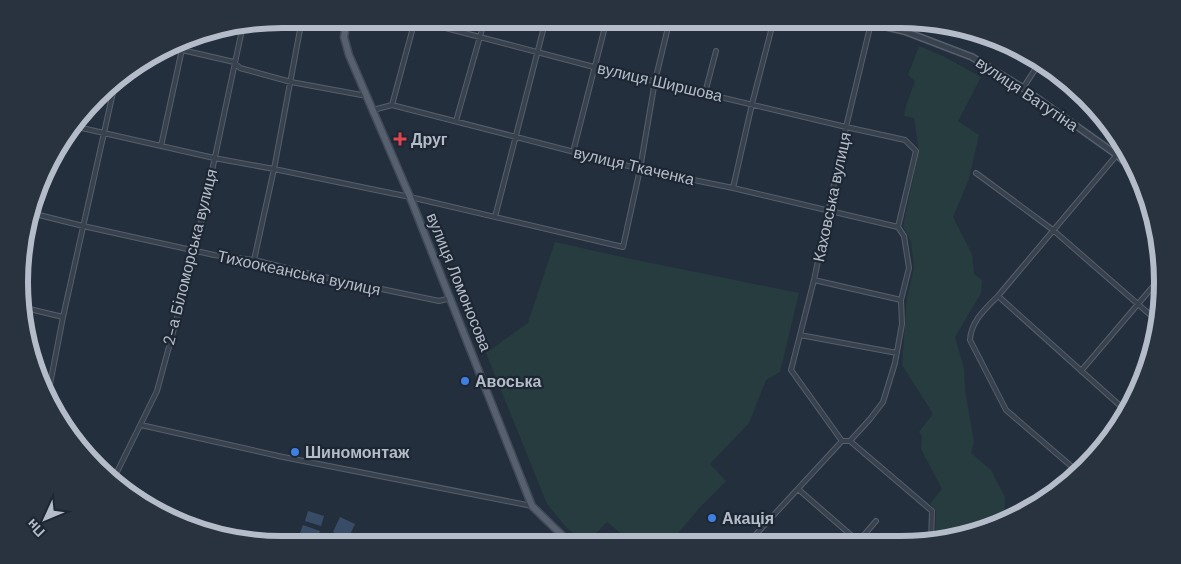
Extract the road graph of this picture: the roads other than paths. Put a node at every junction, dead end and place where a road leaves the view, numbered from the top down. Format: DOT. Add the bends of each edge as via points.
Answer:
graph roads {
  1 [pos="300,28"];
  2 [pos="346,28"];
  3 [pos="413,28"];
  4 [pos="446,28"];
  5 [pos="483,28"];
  6 [pos="544,28"];
  7 [pos="605,28"];
  8 [pos="668,28"];
  9 [pos="772,28"];
  10 [pos="870,28"];
  11 [pos="892,28"];
  12 [pos="241,31"];
  13 [pos="481,37"];
  14 [pos="182,50"];
  15 [pos="177,51"];
  16 [pos="716,51"];
  17 [pos="537,52"];
  18 [pos="234,62"];
  19 [pos="594,67"];
  20 [pos="1036,68"];
  21 [pos="655,81"];
  22 [pos="291,82"];
  23 [pos="1023,88"];
  24 [pos="113,92"];
  25 [pos="705,93"];
  26 [pos="367,96"];
  27 [pos="752,104"];
  28 [pos="392,105"];
  29 [pos="372,110"];
  30 [pos="456,121"];
  31 [pos="846,127"];
  32 [pos="80,128"];
  33 [pos="104,134"];
  34 [pos="515,137"];
  35 [pos="162,146"];
  36 [pos="573,152"];
  37 [pos="1117,155"];
  38 [pos="214,158"];
  39 [pos="1121,159"];
  40 [pos="274,169"];
  41 [pos="640,169"];
  42 [pos="976,173"];
  43 [pos="734,188"];
  44 [pos="410,198"];
  45 [pos="829,211"];
  46 [pos="36,214"];
  47 [pos="495,217"];
  48 [pos="82,226"];
  49 [pos="898,227"];
  50 [pos="1053,230"];
  51 [pos="195,251"];
  52 [pos="254,260"];
  53 [pos="814,280"];
  54 [pos="1154,285"];
  55 [pos="998,296"];
  56 [pos="450,298"];
  57 [pos="901,300"];
  58 [pos="1137,304"];
  59 [pos="29,310"];
  60 [pos="1151,316"];
  61 [pos="63,318"];
  62 [pos="800,335"];
  63 [pos="897,353"];
  64 [pos="1081,371"];
  65 [pos="50,385"];
  66 [pos="1121,406"];
  67 [pos="141,425"];
  68 [pos="850,440"];
  69 [pos="842,442"];
  70 [pos="1073,468"];
  71 [pos="116,475"];
  72 [pos="798,489"];
  73 [pos="532,506"];
  74 [pos="876,521"];
  75 [pos="931,534"];
  76 [pos="563,536"];
  77 [pos="752,536"];
  78 [pos="851,536"];
  79 [pos="864,536"];
  1 -- 22 [label="street"];
  2 -- 26 [label="main road, вулиця Ломоносова" via="346,46"];
  3 -- 28 [label="street, вулиця Ширшова"];
  4 -- 13 [label="street, вулиця Ширшова"];
  5 -- 13 [label="street"];
  6 -- 17 [label="street"];
  7 -- 19 [label="street"];
  8 -- 21 [label="street"];
  9 -- 27 [label="street"];
  10 -- 31 [label="street, Каховська вулиця"];
  11 -- 23 [label="street, вулиця Ватутіна" via="972,57"];
  12 -- 18 [label="street, 2-а Біломорська вулиця"];
  13 -- 17 [label="street, вулиця Ширшова"];
  13 -- 30 [label="street"];
  14 -- 15 [label="street"];
  14 -- 18 [label="street"];
  14 -- 35 [label="street"];
  16 -- 25 [label="street"];
  17 -- 19 [label="street, вулиця Ширшова"];
  17 -- 34 [label="street"];
  18 -- 22 [label="street" via="240,68"];
  18 -- 38 [label="street, 2-а Біломорська вулиця"];
  19 -- 21 [label="street, вулиця Ширшова"];
  19 -- 36 [label="street"];
  20 -- 23 [label="street"];
  21 -- 25 [label="street, вулиця Ширшова"];
  21 -- 41 [label="street"];
  22 -- 26 [label="street"];
  22 -- 40 [label="street"];
  23 -- 37 [label="street, вулиця Ватутіна"];
  24 -- 33 [label="street"];
  25 -- 27 [label="street, вулиця Ширшова"];
  26 -- 29 [label="main road, вулиця Ломоносова"];
  27 -- 31 [label="street, вулиця Ширшова"];
  27 -- 43 [label="street"];
  28 -- 29 [label="street, вулиця Ткаченка"];
  28 -- 30 [label="street, вулиця Ткаченка"];
  29 -- 44 [label="main road, вулиця Ломоносова"];
  30 -- 34 [label="street, вулиця Ткаченка"];
  31 -- 45 [label="street, Каховська вулиця"];
  31 -- 49 [label="street, вулиця Ширшова" via="905,140 916,151"];
  32 -- 33 [label="street"];
  33 -- 35 [label="street"];
  33 -- 48 [label="street"];
  34 -- 36 [label="street, вулиця Ткаченка"];
  34 -- 47 [label="street"];
  35 -- 38 [label="street"];
  36 -- 41 [label="street, вулиця Ткаченка"];
  37 -- 39 [label="street, вулиця Ватутіна"];
  37 -- 50 [label="street"];
  38 -- 40 [label="street"];
  38 -- 51 [label="street, 2-а Біломорська вулиця"];
  40 -- 44 [label="street"];
  40 -- 52 [label="street"];
  41 -- 43 [label="street, вулиця Ткаченка"];
  41 -- 47 [label="street" via="623,247"];
  42 -- 50 [label="street"];
  43 -- 45 [label="street, вулиця Ткаченка"];
  44 -- 47 [label="street"];
  44 -- 56 [label="main road, вулиця Ломоносова"];
  45 -- 49 [label="street, вулиця Ткаченка"];
  45 -- 53 [label="street, Каховська вулиця"];
  46 -- 48 [label="street, Тихоокеанська вулиця"];
  48 -- 51 [label="street, Тихоокеанська вулиця"];
  48 -- 61 [label="street"];
  49 -- 57 [label="street" via="904,236 909,268"];
  50 -- 55 [label="street"];
  50 -- 58 [label="street"];
  51 -- 52 [label="street, Тихоокеанська вулиця"];
  51 -- 67 [label="street, 2-а Біломорська вулиця" via="157,391"];
  52 -- 56 [label="street, Тихоокеанська вулиця" via="439,301"];
  53 -- 57 [label="street"];
  53 -- 62 [label="street, Каховська вулиця"];
  54 -- 58 [label="street"];
  55 -- 64 [label="street"];
  55 -- 70 [label="street" via="973,325 970,340 1006,410"];
  56 -- 73 [label="main road, вулиця Ломоносова"];
  57 -- 63 [label="street" via="902,324"];
  58 -- 60 [label="street"];
  58 -- 64 [label="street"];
  59 -- 61 [label="street"];
  61 -- 65 [label="street"];
  62 -- 63 [label="street"];
  62 -- 69 [label="street, Каховська вулиця" via="791,370"];
  63 -- 68 [label="street" via="883,402"];
  64 -- 66 [label="street"];
  67 -- 71 [label="street, 2-а Біломорська вулиця"];
  67 -- 73 [label="street" via="291,459"];
  68 -- 69 [label="street"];
  68 -- 75 [label="street" via="932,511"];
  69 -- 72 [label="street"];
  72 -- 77 [label="street"];
  72 -- 78 [label="street"];
  73 -- 76 [label="main road, вулиця Ломоносова"];
  74 -- 79 [label="street"];
}
